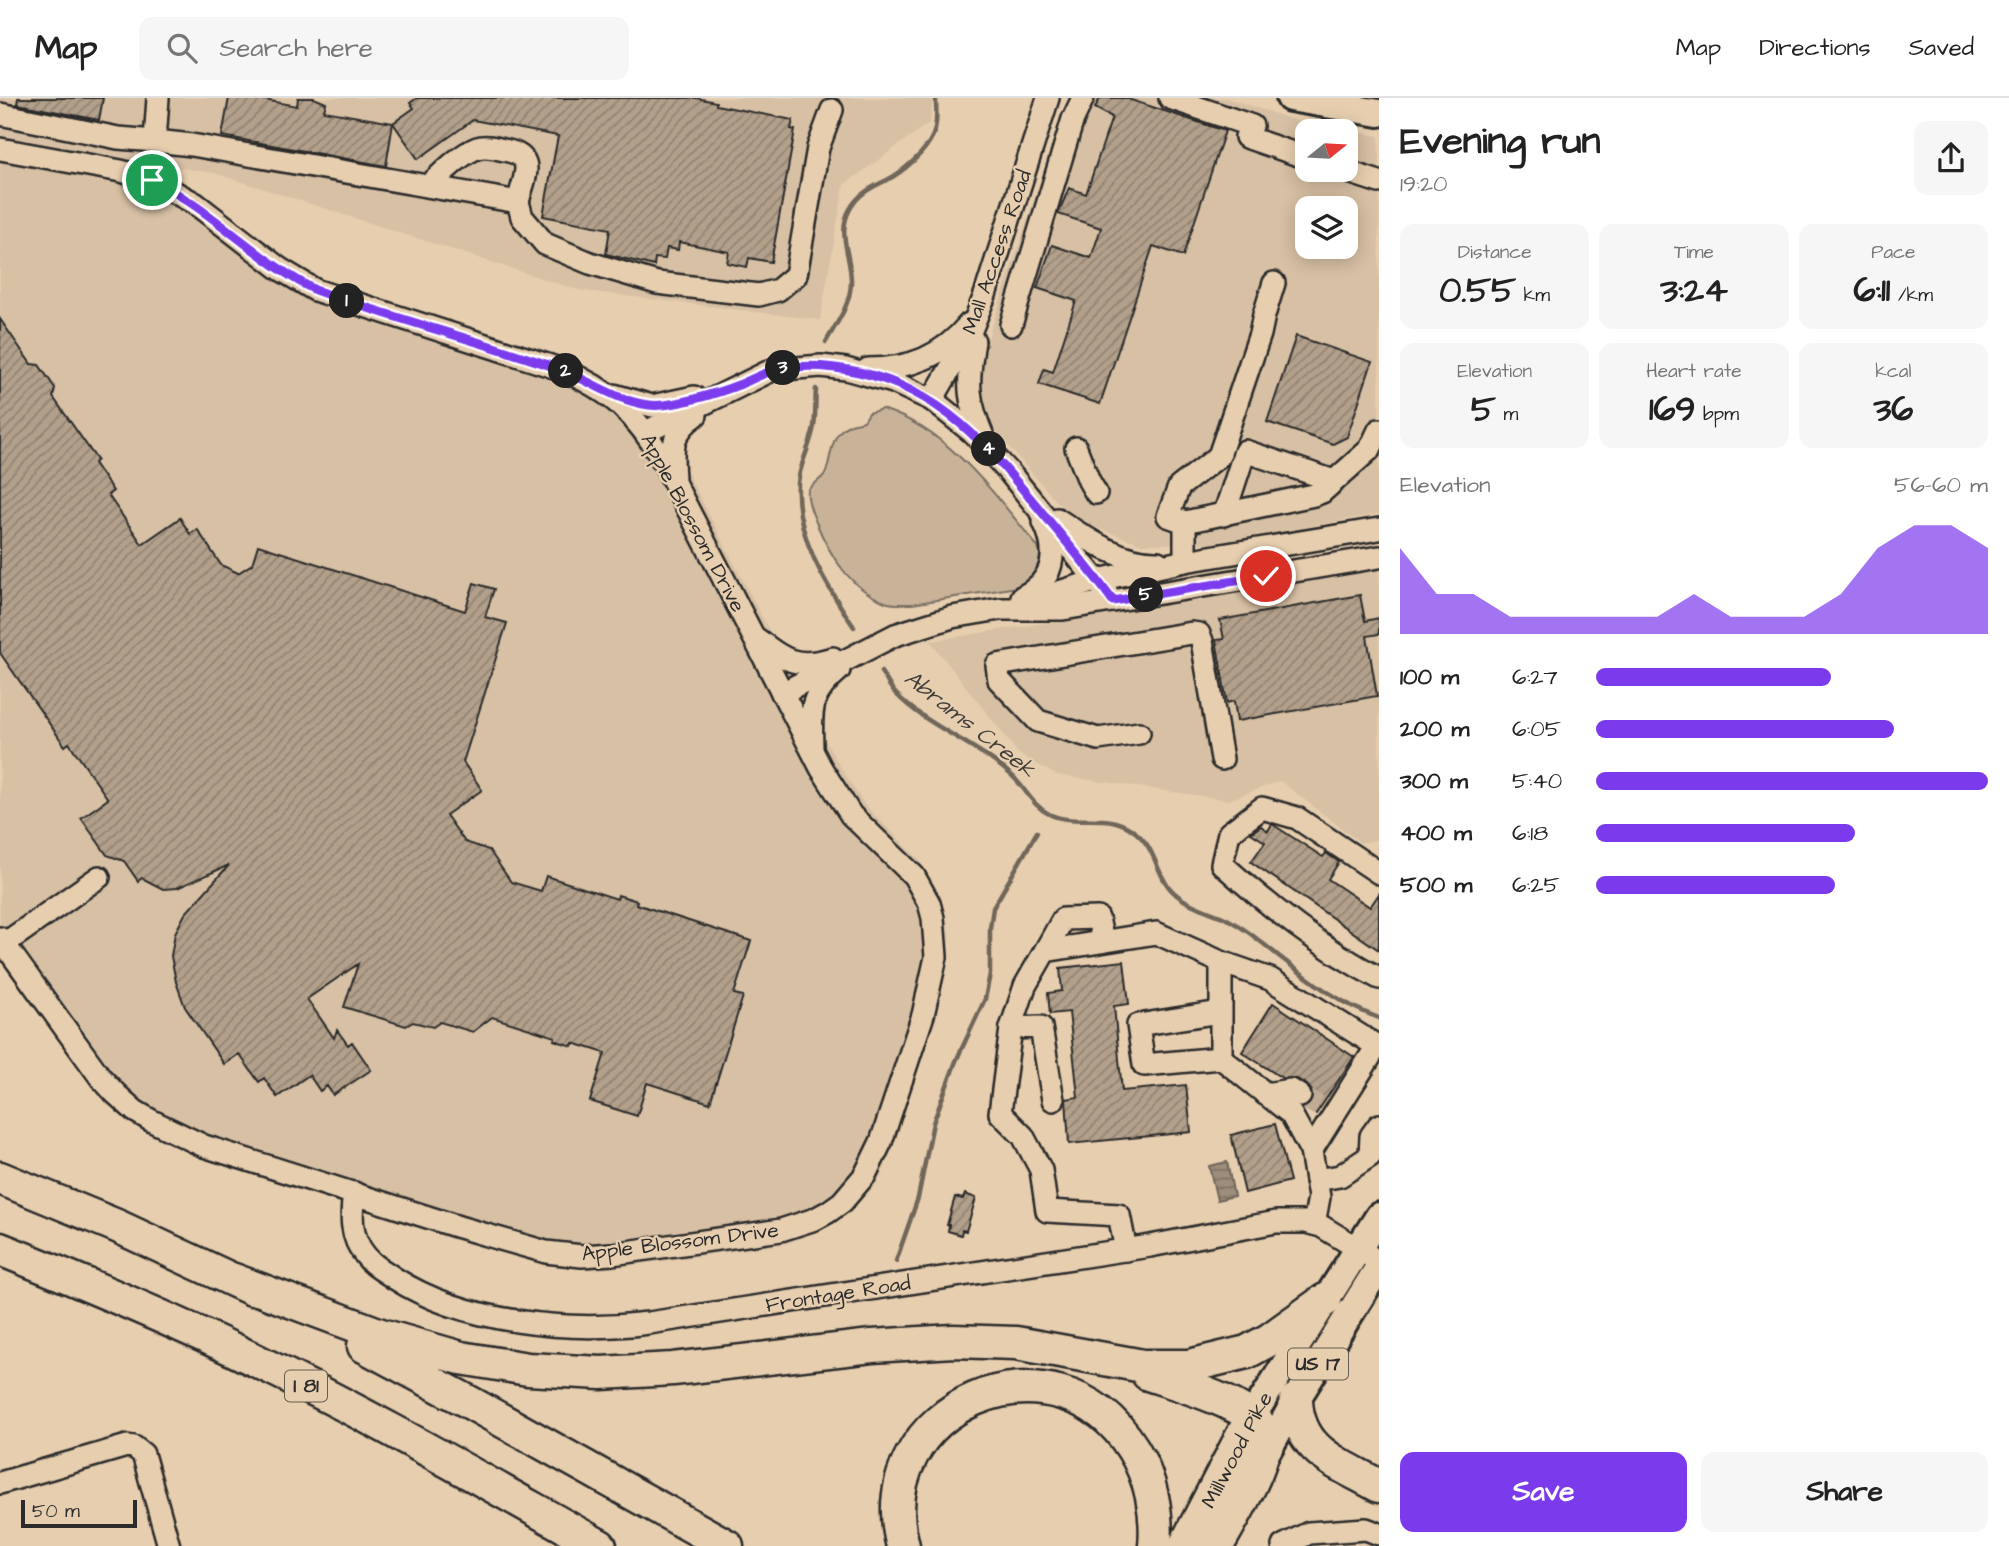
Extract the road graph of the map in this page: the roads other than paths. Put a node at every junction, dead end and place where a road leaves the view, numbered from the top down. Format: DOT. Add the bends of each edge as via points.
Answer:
graph roads {
  1 [pos="158,98"];
  2 [pos="1048,98"];
  3 [pos="1083,98"];
  4 [pos="1170,98"];
  5 [pos="1290,98"];
  6 [pos="832,110"];
  7 [pos="1379,113"];
  8 [pos="0,114"];
  9 [pos="155,141"];
  10 [pos="0,149"];
  11 [pos="1295,152"];
  12 [pos="1358,175"];
  13 [pos="1379,182"];
  14 [pos="428,186"];
  15 [pos="518,202"];
  16 [pos="1274,284"];
  17 [pos="979,311"];
  18 [pos="1011,325"];
  19 [pos="846,369"];
  20 [pos="740,384"];
  21 [pos="603,391"];
  22 [pos="932,400"];
  23 [pos="1379,430"];
  24 [pos="646,432"];
  25 [pos="989,449"];
  26 [pos="1076,449"];
  27 [pos="1334,481"];
  28 [pos="674,484"];
  29 [pos="1096,493"];
  30 [pos="1035,504"];
  31 [pos="1224,515"];
  32 [pos="1185,522"];
  33 [pos="1379,529"];
  34 [pos="1379,557"];
  35 [pos="1185,561"];
  36 [pos="1098,580"];
  37 [pos="1113,601"];
  38 [pos="1000,609"];
  39 [pos="753,636"];
  40 [pos="862,650"];
  41 [pos="782,692"];
  42 [pos="1139,733"];
  43 [pos="812,750"];
  44 [pos="1222,759"];
  45 [pos="1379,873"];
  46 [pos="99,877"];
  47 [pos="2,941"];
  48 [pos="1103,941"];
  49 [pos="1045,951"];
  50 [pos="1221,962"];
  51 [pos="1379,978"];
  52 [pos="1220,1012"];
  53 [pos="1011,1028"];
  54 [pos="1378,1047"];
  55 [pos="1221,1058"];
  56 [pos="1265,1094"];
  57 [pos="1300,1096"];
  58 [pos="1053,1100"];
  59 [pos="1379,1125"];
  60 [pos="1311,1151"];
  61 [pos="1375,1158"];
  62 [pos="0,1178"];
  63 [pos="1316,1180"];
  64 [pos="354,1193"];
  65 [pos="1379,1216"];
  66 [pos="1314,1224"];
  67 [pos="0,1249"];
  68 [pos="1126,1250"];
  69 [pos="1368,1255"];
  70 [pos="1379,1267"];
  71 [pos="234,1280"];
  72 [pos="1325,1300"];
  73 [pos="1101,1358"];
  74 [pos="1296,1400"];
  75 [pos="1253,1415"];
  76 [pos="1260,1464"];
  77 [pos="0,1483"];
  78 [pos="1379,1486"];
  79 [pos="1379,1534"];
  80 [pos="169,1546"];
  81 [pos="600,1546"];
  82 [pos="727,1546"];
  83 [pos="903,1546"];
  84 [pos="1155,1546"];
  85 [pos="1185,1546"];
  86 [pos="1217,1546"];
  87 [pos="1283,1546"];
  1 -- 9 [label="street"];
  2 -- 17 [label="street, Mall Access Road"];
  3 -- 18 [label="street"];
  4 -- 11 [label="street"];
  5 -- 7 [label="main road"];
  6 -- 15 [label="street" via="818,148 796,275 778,290 759,295 657,283 590,263 545,244 523,217"];
  8 -- 9 [label="street"];
  9 -- 14 [label="street"];
  10 -- 21 [label="street, Apple Blossom Drive" via="152,180 196,204 280,270 315,290 563,370"];
  12 -- 13 [label="street"];
  14 -- 15 [label="street"];
  14 -- 15 [label="street" via="477,148 516,152 527,167"];
  16 -- 32 [label="street" via="1270,327 1219,456 1175,492 1168,516"];
  17 -- 19 [label="street" via="960,335 920,361 892,368"];
  17 -- 22 [label="street, Mall Access Road" via="959,357"];
  17 -- 25 [label="street" via="968,378 975,418"];
  19 -- 20 [label="street" via="788,367"];
  19 -- 22 [label="street" via="893,382"];
  20 -- 21 [label="street" via="652,406"];
  20 -- 24 [label="street"];
  20 -- 28 [label="street" via="679,430 674,445"];
  21 -- 24 [label="street, Apple Blossom Drive"];
  22 -- 25 [label="street"];
  23 -- 27 [label="street" via="1370,449"];
  24 -- 28 [label="street, Apple Blossom Drive"];
  25 -- 30 [label="street"];
  26 -- 29 [label="street"];
  27 -- 31 [label="street" via="1314,495"];
  27 -- 31 [label="street" via="1245,451"];
  28 -- 39 [label="street, Apple Blossom Drive"];
  30 -- 35 [label="street" via="1129,559"];
  30 -- 36 [label="street"];
  30 -- 38 [label="street" via="1050,535 1053,562 1032,592"];
  31 -- 32 [label="street"];
  32 -- 35 [label="street"];
  33 -- 35 [label="street"];
  34 -- 37 [label="street"];
  35 -- 36 [label="street"];
  36 -- 37 [label="street"];
  36 -- 38 [label="street"];
  37 -- 38 [label="street" via="1063,609"];
  38 -- 40 [label="street" via="923,624"];
  39 -- 40 [label="street" via="781,657 799,663"];
  39 -- 41 [label="street, Apple Blossom Drive"];
  40 -- 41 [label="street"];
  40 -- 43 [label="street" via="816,693 811,712"];
  41 -- 43 [label="street, Apple Blossom Drive"];
  42 -- 44 [label="street" via="1098,739 1038,721 999,680 997,665 1196,633 1202,641"];
  43 -- 64 [label="street, Apple Blossom Drive" via="852,815 914,876 929,903 936,933 926,1006 881,1142 865,1175 842,1202 815,1219 781,1230 582,1256 522,1246"];
  45 -- 51 [label="street" via="1297,818 1262,808 1229,833 1222,864 1345,960"];
  46 -- 47 [label="street"];
  47 -- 64 [label="street, Apple Blossom Drive" via="101,1078 135,1111 204,1146"];
  48 -- 49 [label="street"];
  48 -- 49 [label="street" via="1098,918 1063,919"];
  48 -- 50 [label="street" via="1156,933"];
  49 -- 53 [label="street" via="1025,986"];
  50 -- 52 [label="street"];
  50 -- 54 [label="street" via="1270,979"];
  52 -- 55 [label="street"];
  52 -- 55 [label="street" via="1139,1025 1144,1065"];
  53 -- 58 [label="street" via="1041,1027"];
  53 -- 68 [label="street" via="1000,1113 1023,1136 1041,1170 1047,1211 1119,1215"];
  54 -- 60 [label="street" via="1327,1112"];
  55 -- 56 [label="street"];
  56 -- 57 [label="street" via="1291,1090"];
  56 -- 60 [label="street" via="1291,1114"];
  59 -- 61 [label="street" via="1371,1136"];
  60 -- 63 [label="street"];
  61 -- 63 [label="street" via="1340,1176"];
  62 -- 71 [label="highway"];
  63 -- 66 [label="street" via="1319,1197"];
  64 -- 68 [label="street, Frontage Road" via="353,1231 362,1250 377,1267 403,1284 484,1314 567,1326 649,1323"];
  65 -- 69 [label="main road, US 17"];
  66 -- 68 [label="street, Frontage Road" via="1276,1222"];
  66 -- 69 [label="street, Frontage Road"];
  67 -- 81 [label="highway, I 81" via="257,1361"];
  69 -- 72 [label="main road, Millwood Pike / US 17"];
  70 -- 74 [label="main road, Millwood Pike / US 17"];
  71 -- 73 [label="highway" via="425,1349 528,1369 636,1372 953,1341 1016,1343"];
  71 -- 82 [label="highway" via="424,1377"];
  72 -- 73 [label="highway" via="1269,1340 1221,1360 1164,1368"];
  72 -- 75 [label="main road, Millwood Pike / US 17"];
  73 -- 75 [label="highway"];
  74 -- 76 [label="main road, Millwood Pike / US 17"];
  74 -- 78 [label="highway" via="1296,1417 1307,1441"];
  75 -- 76 [label="highway" via="1265,1434"];
  75 -- 85 [label="highway, Millwood Pike / US 17"];
  76 -- 86 [label="highway, Millwood Pike / US 17"];
  77 -- 80 [label="street" via="134,1447 143,1454"];
  79 -- 87 [label="street" via="1366,1529 1309,1533"];
  83 -- 84 [label="highway" via="899,1499 909,1461 934,1424 1003,1389 1024,1388 1049,1389 1093,1406 1128,1440 1149,1484"];
}
